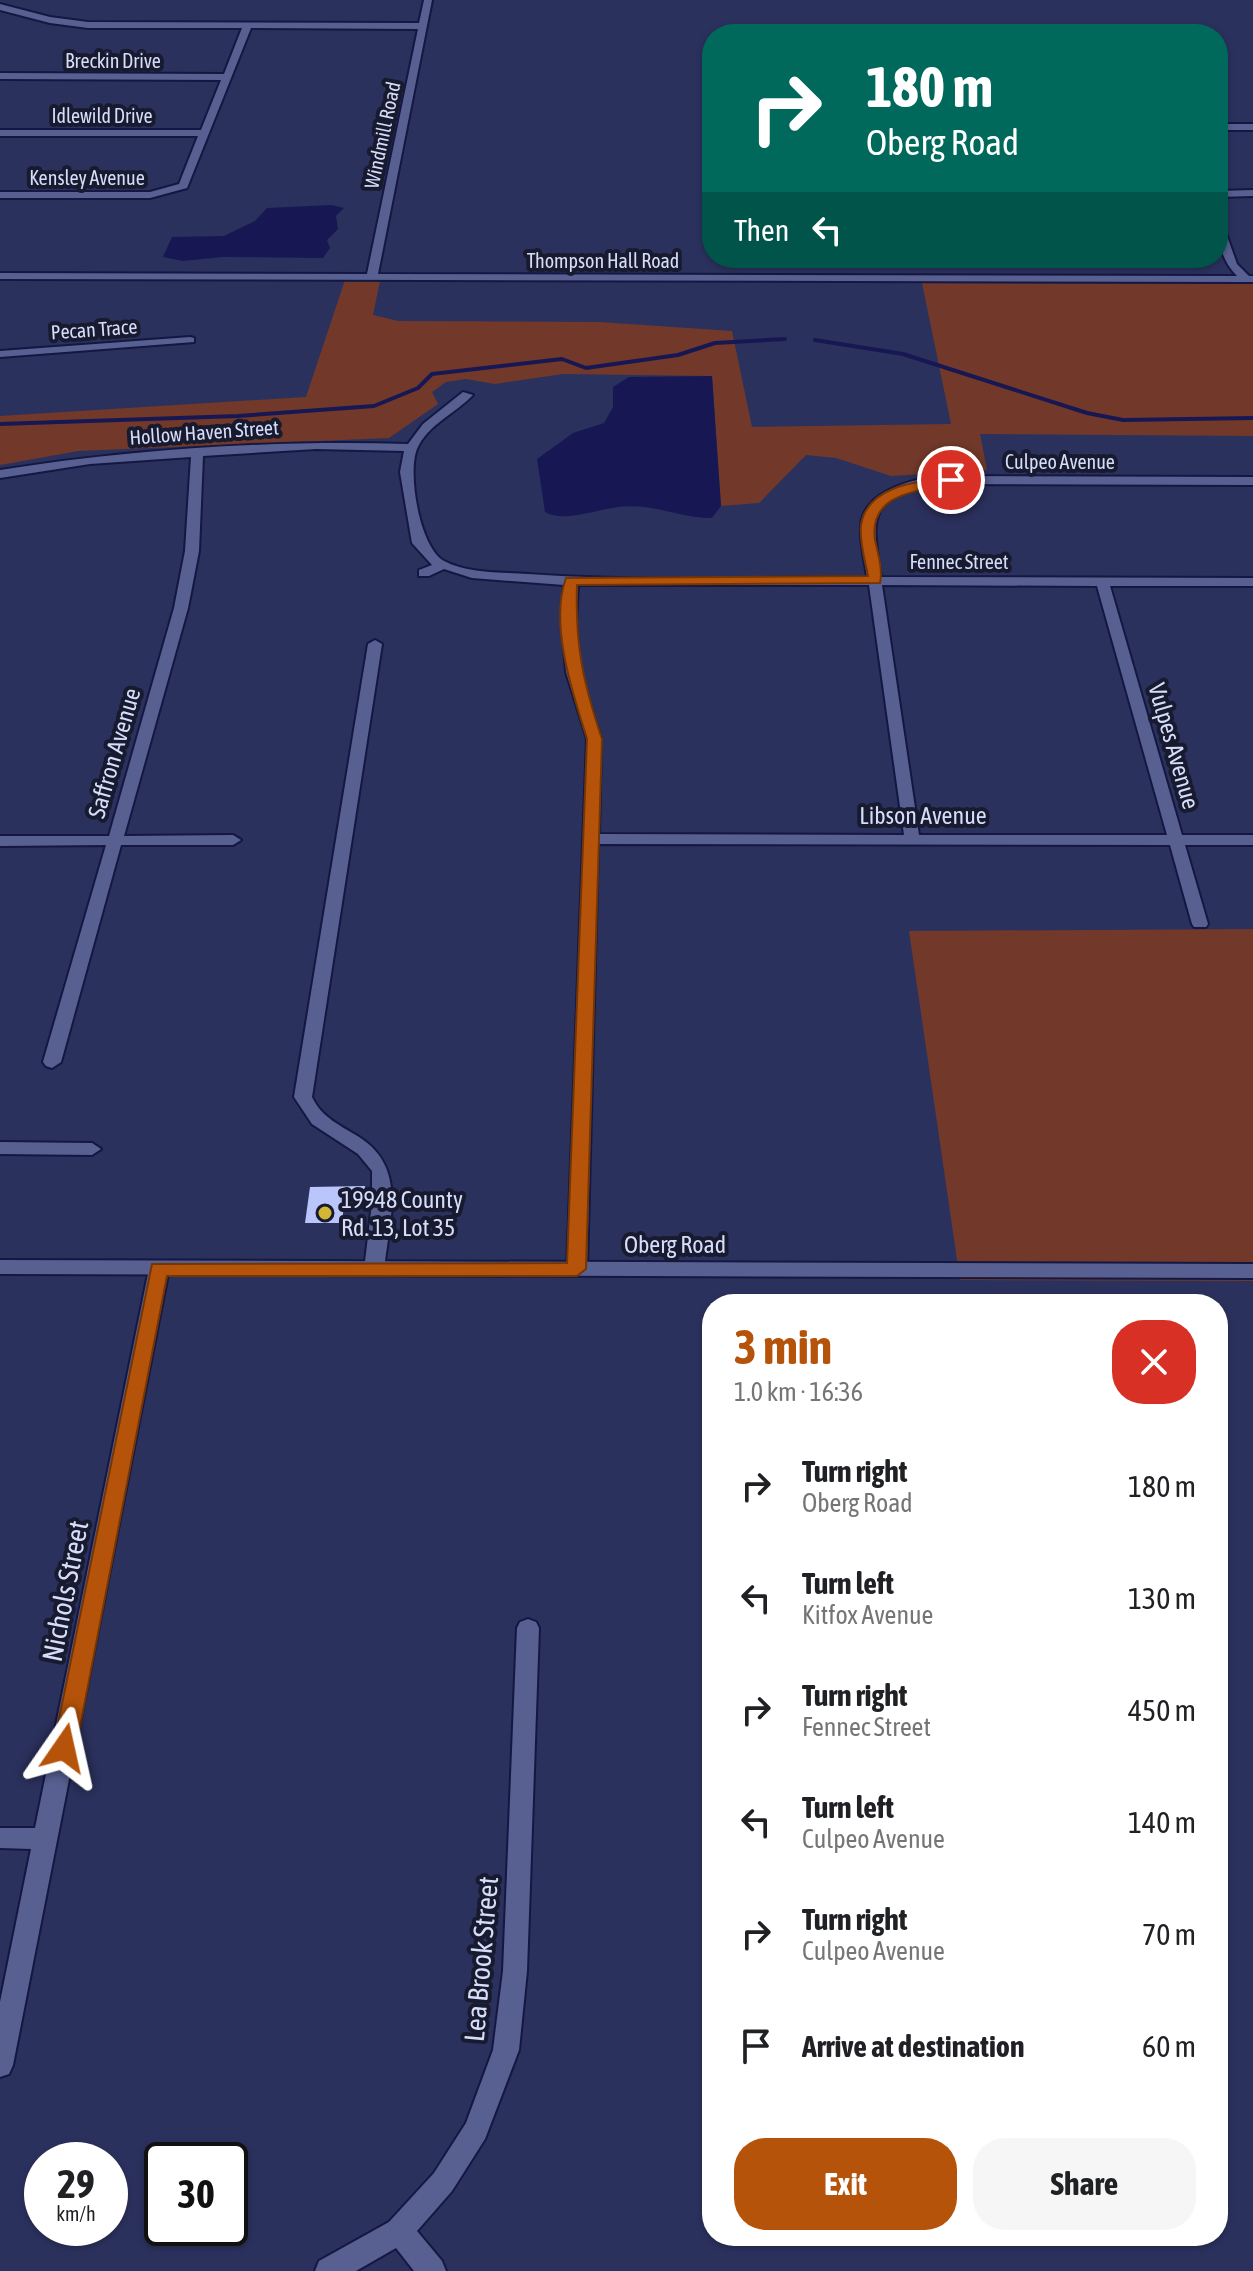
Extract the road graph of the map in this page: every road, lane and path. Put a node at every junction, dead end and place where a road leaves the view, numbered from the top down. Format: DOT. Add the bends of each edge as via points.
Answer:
graph roads {
  1 [pos="25,0"];
  2 [pos="428,0"];
  3 [pos="0,7"];
  4 [pos="248,25"];
  5 [pos="423,26"];
  6 [pos="0,76"];
  7 [pos="225,77"];
  8 [pos="1228,127"];
  9 [pos="1253,127"];
  10 [pos="0,133"];
  11 [pos="204,133"];
  12 [pos="1253,193"];
  13 [pos="1228,194"];
  14 [pos="0,195"];
  15 [pos="1228,256"];
  16 [pos="0,276"];
  17 [pos="372,278"];
  18 [pos="1250,279"];
  19 [pos="190,340"];
  20 [pos="0,354"];
  21 [pos="467,395"];
  22 [pos="411,448"];
  23 [pos="197,452"];
  24 [pos="0,474"];
  25 [pos="1253,481"];
  26 [pos="443,565"];
  27 [pos="424,573"];
  28 [pos="875,580"];
  29 [pos="571,581"];
  30 [pos="1102,581"];
  31 [pos="1253,582"];
  32 [pos="375,644"];
  33 [pos="592,839"];
  34 [pos="233,840"];
  35 [pos="912,840"];
  36 [pos="1175,840"];
  37 [pos="1253,840"];
  38 [pos="0,841"];
  39 [pos="114,841"];
  40 [pos="1200,924"];
  41 [pos="52,1062"];
  42 [pos="0,1148"];
  43 [pos="92,1149"];
  44 [pos="0,1267"];
  45 [pos="159,1269"];
  46 [pos="577,1269"];
  47 [pos="374,1270"];
  48 [pos="1253,1271"];
  49 [pos="528,1628"];
  50 [pos="0,1838"];
  51 [pos="47,1839"];
  52 [pos="0,2065"];
  53 [pos="399,2231"];
  54 [pos="329,2271"];
  55 [pos="432,2271"];
  1 -- 3 [label="street"];
  2 -- 5 [label="street, Windmill Road"];
  3 -- 4 [label="street" via="88,25"];
  4 -- 5 [label="street"];
  4 -- 7 [label="street"];
  5 -- 17 [label="street, Windmill Road"];
  6 -- 7 [label="street, Breckin Drive"];
  7 -- 11 [label="street"];
  8 -- 9 [label="street"];
  10 -- 11 [label="street, Idlewild Drive"];
  11 -- 14 [label="street, Kensley Avenue" via="185,182 174,191 139,196"];
  12 -- 13 [label="street"];
  15 -- 18 [label="street"];
  16 -- 17 [label="street, Thompson Hall Road"];
  17 -- 18 [label="street, Thompson Hall Road"];
  19 -- 20 [label="street, Pecan Trace"];
  21 -- 22 [label="street" via="427,427"];
  22 -- 23 [label="street, Hollow Haven Street" via="346,444"];
  22 -- 26 [label="street" via="406,472 414,527 419,543"];
  23 -- 24 [label="street, Hollow Haven Street"];
  23 -- 39 [label="street, Saffron Avenue" via="195,520 181,608"];
  25 -- 28 [label="street, Culpeo Avenue" via="916,484 883,500 867,521"];
  26 -- 27 [label="street"];
  26 -- 29 [label="street, Fennec Street" via="491,577"];
  28 -- 29 [label="street, Fennec Street"];
  28 -- 30 [label="street, Fennec Street"];
  28 -- 35 [label="street, Culpeo Avenue"];
  29 -- 33 [label="street" via="573,672 594,739"];
  30 -- 31 [label="street, Fennec Street"];
  30 -- 36 [label="street, Vulpes Avenue"];
  32 -- 47 [label="street" via="303,1097 307,1109 366,1148 383,1173"];
  33 -- 35 [label="street, Libson Avenue"];
  33 -- 46 [label="street"];
  34 -- 39 [label="street"];
  35 -- 36 [label="street, Libson Avenue"];
  36 -- 37 [label="street, Libson Avenue"];
  36 -- 40 [label="street, Vulpes Avenue"];
  38 -- 39 [label="street"];
  39 -- 41 [label="street, Saffron Avenue"];
  42 -- 43 [label="street"];
  44 -- 45 [label="street, Oberg Road"];
  45 -- 47 [label="street, Oberg Road"];
  45 -- 51 [label="street, Nichols Street"];
  46 -- 47 [label="street, Oberg Road"];
  46 -- 48 [label="street, Oberg Road"];
  49 -- 53 [label="street, Lea Brook Street" via="515,1971 506,2050 476,2130 443,2182"];
  50 -- 51 [label="street"];
  51 -- 52 [label="street, Nichols Street"];
  53 -- 54 [label="street, Lea Brook Street"];
  53 -- 55 [label="street"];
}
